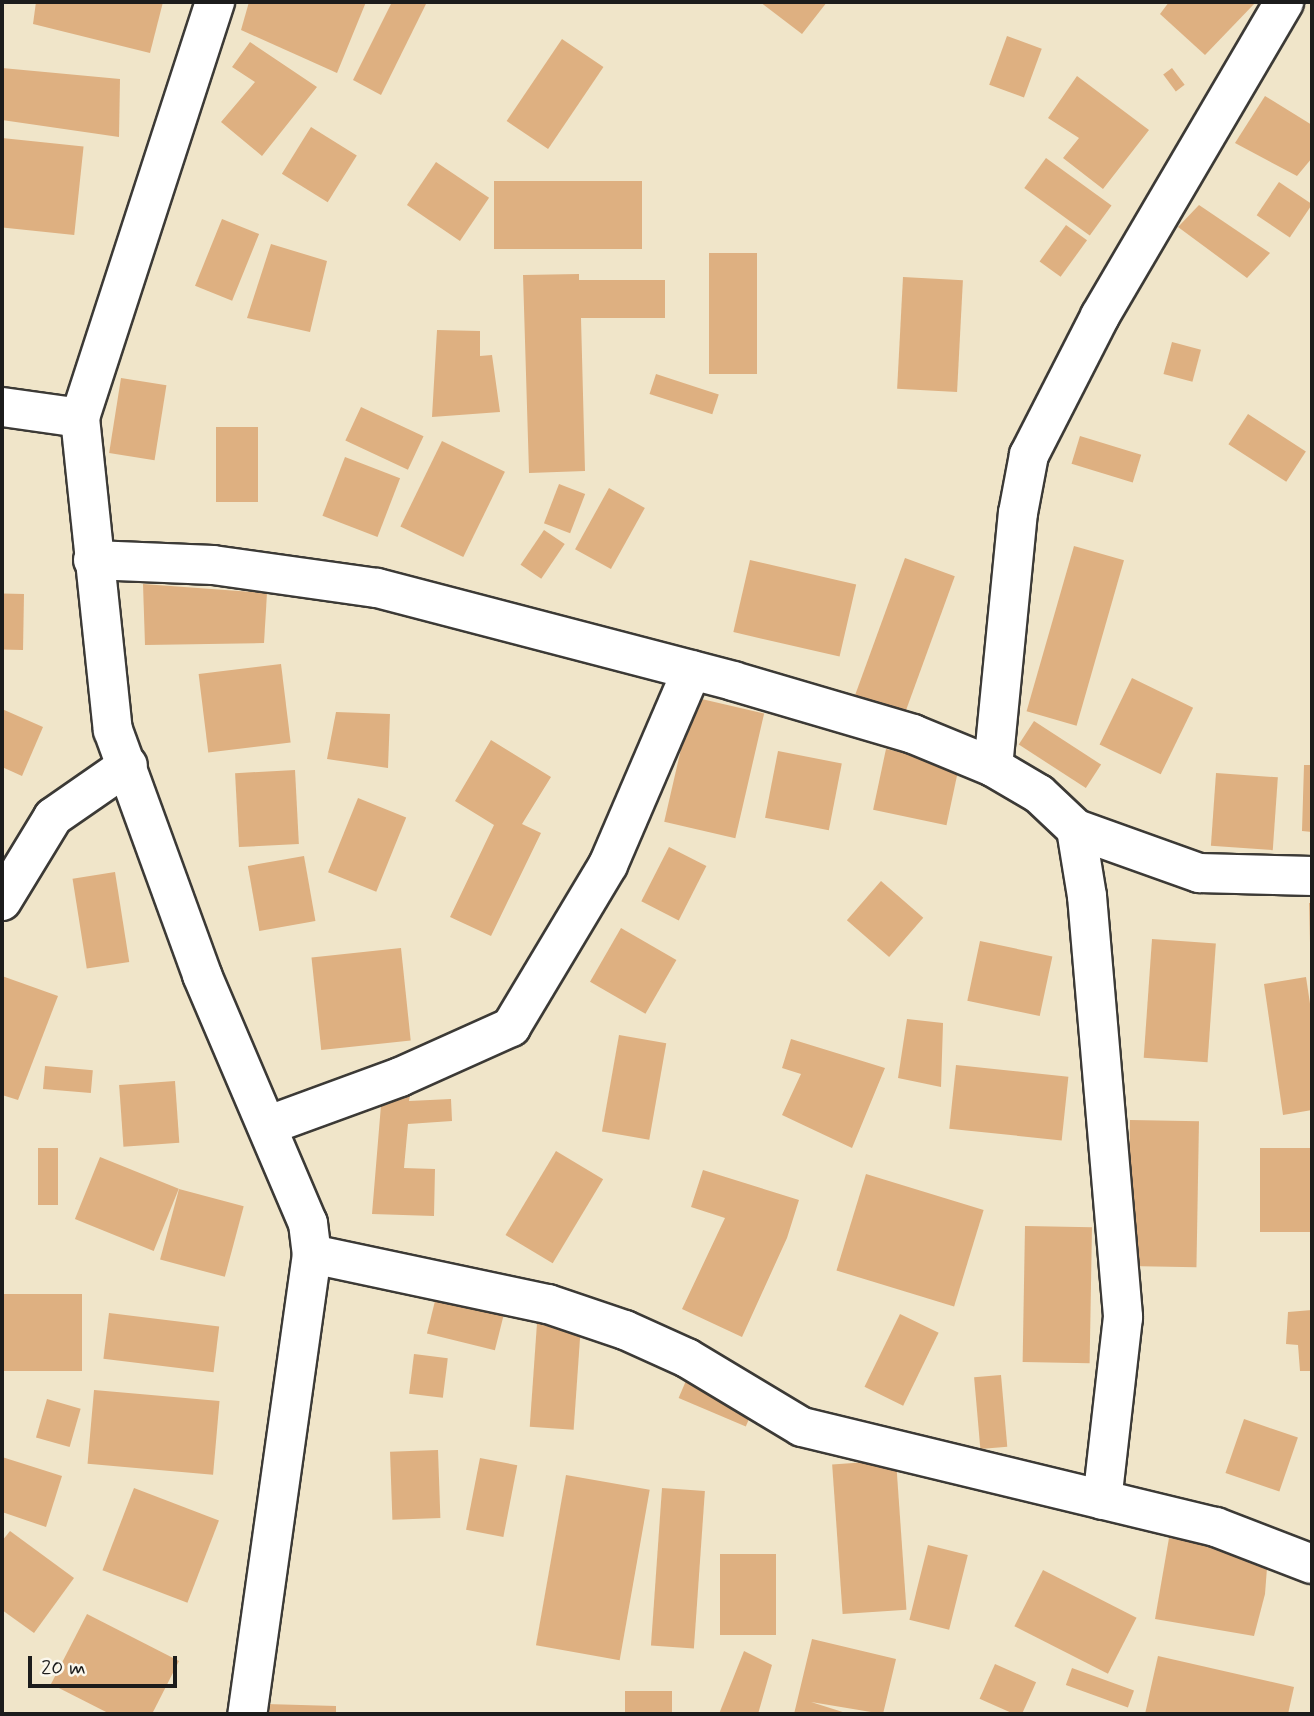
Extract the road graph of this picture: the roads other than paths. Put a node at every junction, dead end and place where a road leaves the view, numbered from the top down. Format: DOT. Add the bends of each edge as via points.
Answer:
graph roads {
  1 [pos="215,2"];
  2 [pos="1284,2"];
  3 [pos="2,407"];
  4 [pos="80,418"];
  5 [pos="93,560"];
  6 [pos="692,670"];
  7 [pos="128,765"];
  8 [pos="993,767"];
  9 [pos="1076,829"];
  10 [pos="1312,876"];
  11 [pos="2,901"];
  12 [pos="269,1125"];
  13 [pos="312,1254"];
  14 [pos="1102,1500"];
  15 [pos="1312,1564"];
  16 [pos="247,1714"];
  1 -- 4 [label="street"];
  2 -- 8 [label="street" via="1100,316 1029,455 1018,513"];
  3 -- 4 [label="street"];
  4 -- 5 [label="street"];
  5 -- 6 [label="street" via="213,565 377,588"];
  5 -- 7 [label="street" via="113,730"];
  6 -- 8 [label="street" via="913,734"];
  6 -- 12 [label="street" via="608,865 511,1027 400,1077"];
  7 -- 11 [label="street" via="53,817"];
  7 -- 12 [label="street" via="202,975"];
  8 -- 9 [label="street" via="1039,794"];
  9 -- 10 [label="street" via="1199,873"];
  9 -- 14 [label="street" via="1087,897 1123,1317"];
  12 -- 13 [label="street" via="308,1223"];
  13 -- 14 [label="street" via="548,1304 625,1330 687,1358 802,1427"];
  13 -- 16 [label="street"];
  14 -- 15 [label="street" via="1216,1527"];
}
